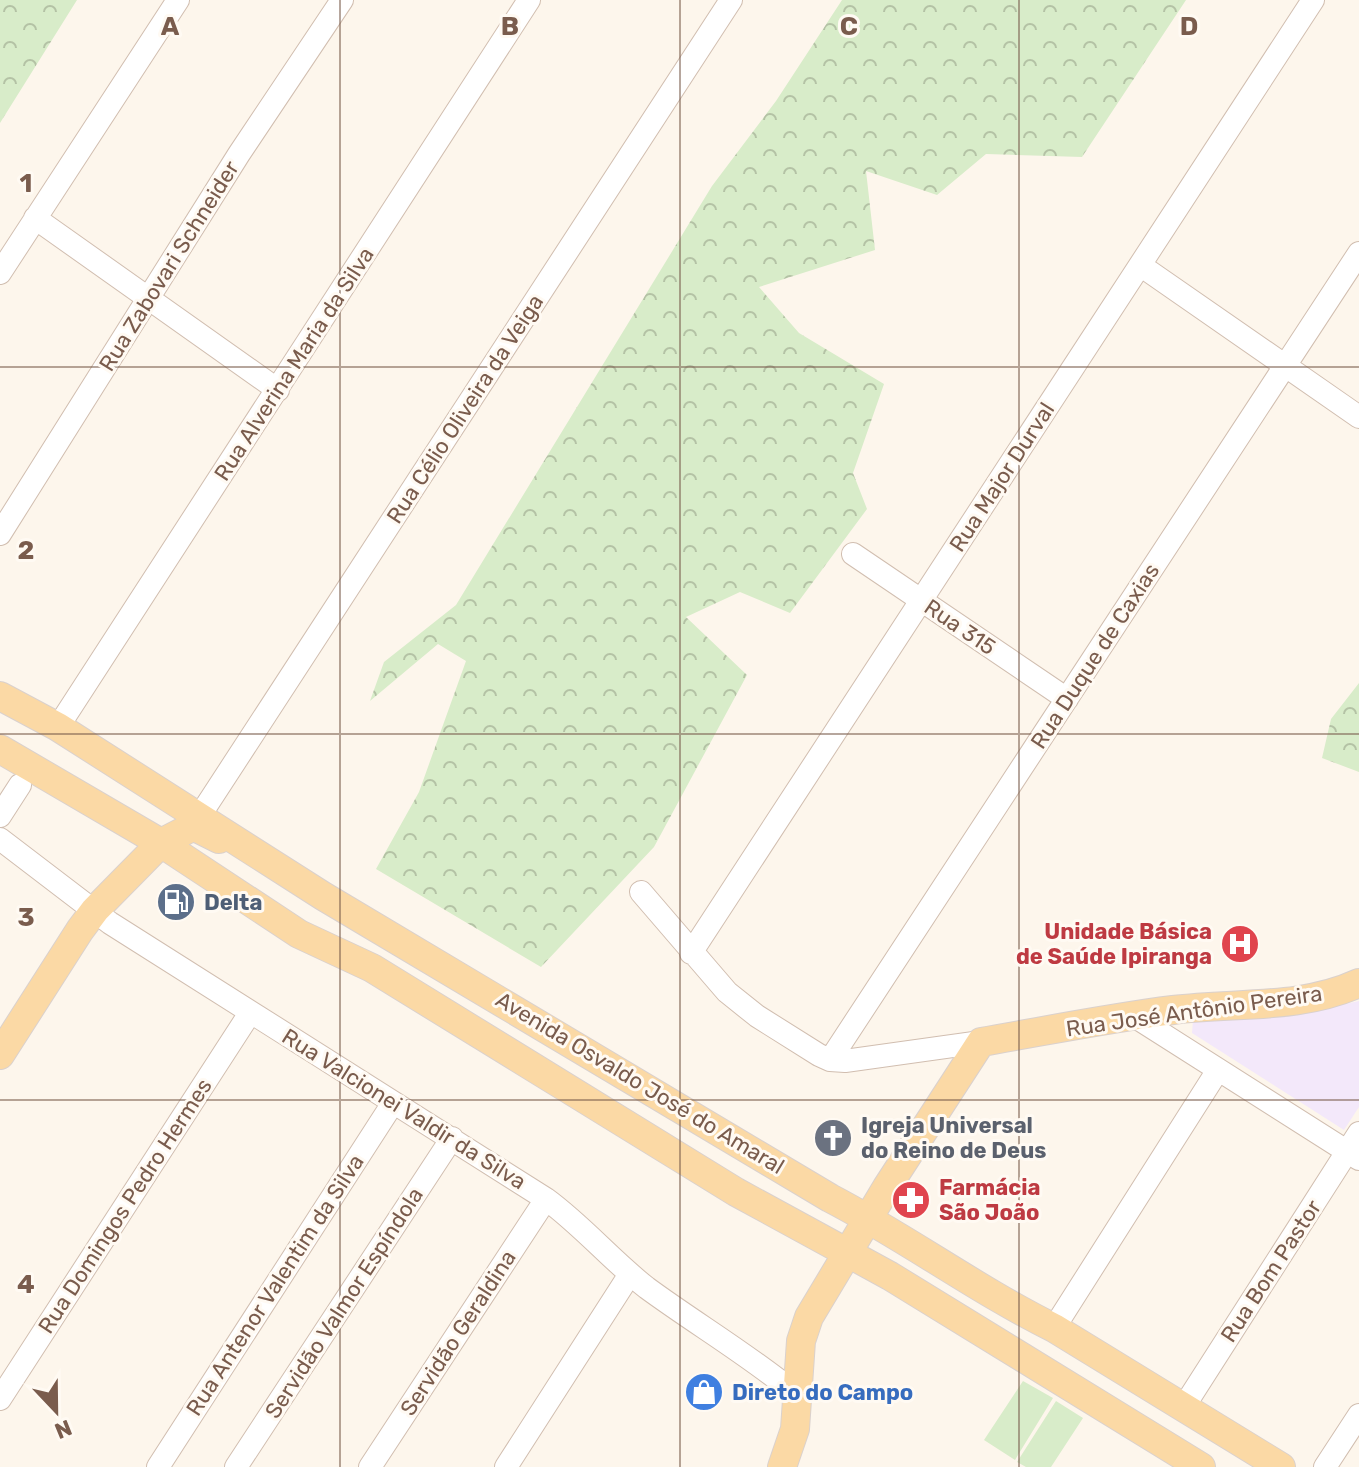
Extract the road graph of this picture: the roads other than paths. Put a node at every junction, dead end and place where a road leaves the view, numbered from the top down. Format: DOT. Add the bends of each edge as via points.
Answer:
graph roads {
  1 [pos="178,0"];
  2 [pos="342,0"];
  3 [pos="529,0"];
  4 [pos="731,0"];
  5 [pos="1313,0"];
  6 [pos="35,218"];
  7 [pos="1359,253"];
  8 [pos="1140,265"];
  9 [pos="0,273"];
  10 [pos="149,297"];
  11 [pos="1285,366"];
  12 [pos="278,390"];
  13 [pos="1359,417"];
  14 [pos="0,534"];
  15 [pos="853,554"];
  16 [pos="921,601"];
  17 [pos="0,696"];
  18 [pos="1067,699"];
  19 [pos="0,705"];
  20 [pos="58,727"];
  21 [pos="0,749"];
  22 [pos="20,785"];
  23 [pos="0,816"];
  24 [pos="199,817"];
  25 [pos="0,839"];
  26 [pos="161,843"];
  27 [pos="248,849"];
  28 [pos="641,892"];
  29 [pos="95,910"];
  30 [pos="691,953"];
  31 [pos="372,968"];
  32 [pos="465,979"];
  33 [pos="1359,983"];
  34 [pos="250,1013"];
  35 [pos="1134,1016"];
  36 [pos="981,1042"];
  37 [pos="0,1055"];
  38 [pos="830,1060"];
  39 [pos="1218,1070"];
  40 [pos="393,1103"];
  41 [pos="452,1138"];
  42 [pos="1355,1148"];
  43 [pos="546,1199"];
  44 [pos="867,1218"];
  45 [pos="847,1251"];
  46 [pos="630,1274"];
  47 [pos="1054,1328"];
  48 [pos="796,1394"];
  49 [pos="0,1399"];
  50 [pos="1183,1408"];
  51 [pos="1359,1415"];
  52 [pos="1189,1464"];
  53 [pos="158,1467"];
  54 [pos="236,1467"];
  55 [pos="370,1467"];
  56 [pos="506,1467"];
  57 [pos="782,1467"];
  58 [pos="1266,1467"];
  59 [pos="1281,1467"];
  60 [pos="1325,1467"];
  1 -- 6 [label="street"];
  2 -- 10 [label="street, Rua Zabovari Schneider"];
  3 -- 12 [label="street, Rua Alverina Maria da Silva"];
  4 -- 24 [label="street, Rua Célio Oliveira da Veiga"];
  5 -- 8 [label="street, Rua Major Durval"];
  6 -- 9 [label="street"];
  6 -- 10 [label="street"];
  7 -- 11 [label="street, Rua Duque de Caxias"];
  8 -- 11 [label="street"];
  8 -- 16 [label="street, Rua Major Durval"];
  10 -- 12 [label="street"];
  10 -- 14 [label="street, Rua Zabovari Schneider"];
  11 -- 13 [label="street"];
  11 -- 18 [label="street, Rua Duque de Caxias"];
  12 -- 20 [label="street, Rua Alverina Maria da Silva"];
  15 -- 16 [label="street, Rua 315"];
  16 -- 18 [label="street, Rua 315"];
  16 -- 30 [label="street, Rua Major Durval"];
  17 -- 20 [label="main road, Avenida Osvaldo José do Amaral"];
  18 -- 38 [label="street, Rua Duque de Caxias"];
  19 -- 20 [label="main road"];
  20 -- 24 [label="main road, Avenida Osvaldo José do Amaral"];
  21 -- 26 [label="main road, Avenida Osvaldo José do Amaral"];
  22 -- 23 [label="street"];
  24 -- 27 [label="main road, Avenida Osvaldo José do Amaral"];
  25 -- 29 [label="street, Rua Valcionei Valdir da Silva"];
  26 -- 27 [label="main road" via="197,828"];
  26 -- 29 [label="main road"];
  26 -- 31 [label="main road, Avenida Osvaldo José do Amaral" via="299,934"];
  27 -- 32 [label="main road, Avenida Osvaldo José do Amaral"];
  28 -- 30 [label="street"];
  29 -- 34 [label="street, Rua Valcionei Valdir da Silva"];
  29 -- 37 [label="main road"];
  30 -- 38 [label="street" via="743,1006"];
  31 -- 32 [label="main road" via="397,973 458,1006 466,1000"];
  31 -- 45 [label="main road, Avenida Osvaldo José do Amaral" via="736,1192"];
  32 -- 44 [label="main road, Avenida Osvaldo José do Amaral"];
  33 -- 35 [label="main road, Rua José Antônio Pereira" via="1291,1002"];
  34 -- 40 [label="street, Rua Valcionei Valdir da Silva"];
  34 -- 49 [label="street, Rua Domingos Pedro Hermes"];
  35 -- 36 [label="main road, Rua José Antônio Pereira"];
  35 -- 39 [label="street"];
  36 -- 38 [label="street"];
  36 -- 44 [label="main road"];
  39 -- 42 [label="street"];
  39 -- 47 [label="street"];
  40 -- 41 [label="street, Rua Valcionei Valdir da Silva"];
  40 -- 53 [label="street, Rua Antenor Valentim da Silva"];
  41 -- 43 [label="street, Rua Valcionei Valdir da Silva"];
  41 -- 54 [label="street, Servidão Valmor Espíndola"];
  42 -- 50 [label="street, Rua Bom Pastor"];
  43 -- 46 [label="street, Rua Valcionei Valdir da Silva"];
  43 -- 55 [label="street, Servidão Geraldina"];
  44 -- 45 [label="main road"];
  44 -- 47 [label="main road, Avenida Osvaldo José do Amaral"];
  45 -- 48 [label="main road" via="801,1341"];
  45 -- 52 [label="main road, Avenida Osvaldo José do Amaral"];
  46 -- 48 [label="street, Rua Valcionei Valdir da Silva"];
  46 -- 56 [label="street"];
  47 -- 50 [label="main road, Avenida Osvaldo José do Amaral"];
  48 -- 57 [label="main road" via="795,1429"];
  50 -- 59 [label="main road, Avenida Osvaldo José do Amaral"];
  51 -- 60 [label="street"];
  52 -- 58 [label="main road" via="1198,1444 1214,1440"];
}
